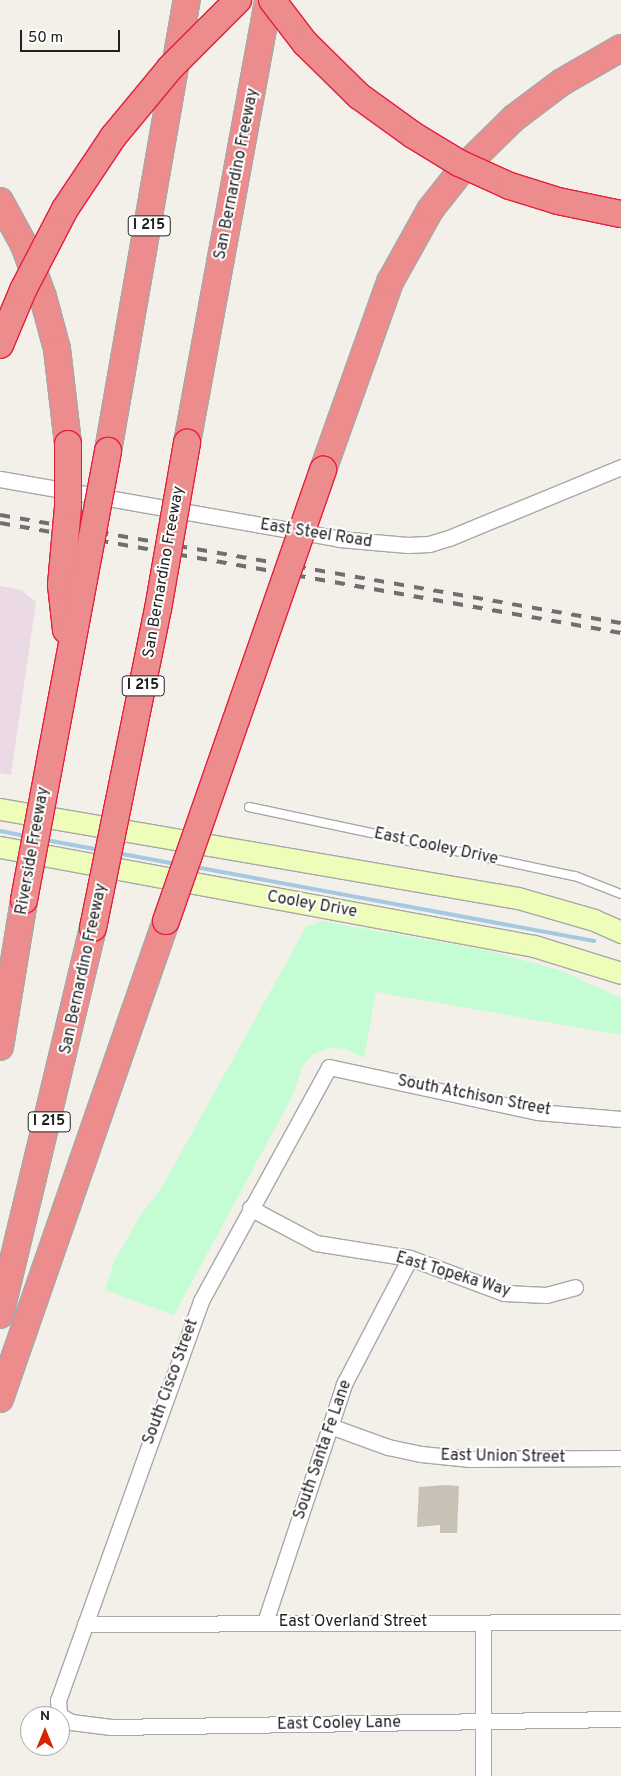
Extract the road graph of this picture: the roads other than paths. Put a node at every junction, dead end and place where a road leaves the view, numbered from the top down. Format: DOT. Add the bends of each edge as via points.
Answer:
graph roads {
  1 [pos="187,0"];
  2 [pos="238,0"];
  3 [pos="272,0"];
  4 [pos="621,48"];
  5 [pos="0,201"];
  6 [pos="621,214"];
  7 [pos="0,345"];
  8 [pos="621,467"];
  9 [pos="0,479"];
  10 [pos="69,656"];
  11 [pos="249,808"];
  12 [pos="0,809"];
  13 [pos="0,847"];
  14 [pos="621,894"];
  15 [pos="621,932"];
  16 [pos="621,973"];
  17 [pos="0,1046"];
  18 [pos="329,1067"];
  19 [pos="621,1119"];
  20 [pos="250,1208"];
  21 [pos="410,1258"];
  22 [pos="575,1287"];
  23 [pos="0,1315"];
  24 [pos="0,1399"];
  25 [pos="330,1426"];
  26 [pos="621,1458"];
  27 [pos="265,1622"];
  28 [pos="621,1622"];
  29 [pos="482,1623"];
  30 [pos="86,1624"];
  31 [pos="58,1706"];
  32 [pos="621,1719"];
  33 [pos="70,1722"];
  34 [pos="481,1722"];
  35 [pos="483,1776"];
  1 -- 10 [label="highway, I 215, bridge"];
  2 -- 7 [label="highway, bridge" via="170,68 113,137 65,209 23,290"];
  3 -- 6 [label="highway, bridge" via="305,43 359,96 413,135 510,186 558,201"];
  3 -- 23 [label="highway, San Bernardino Freeway / I 215, bridge" via="262,37 158,608 93,928"];
  4 -- 24 [label="highway, bridge" via="562,82 514,118 464,167 430,210 390,282"];
  5 -- 10 [label="highway, bridge" via="24,245 43,297 57,350 68,444 68,506 61,586"];
  8 -- 9 [label="street, East Steel Road" via="449,538 429,544 408,545 339,539"];
  10 -- 17 [label="highway, Riverside Freeway / I 215, bridge"];
  11 -- 14 [label="lane, East Cooley Drive" via="576,876"];
  12 -- 15 [label="street" via="518,898 594,920"];
  13 -- 16 [label="street, Cooley Drive" via="534,946"];
  18 -- 19 [label="street, South Atchison Street" via="537,1112"];
  18 -- 20 [label="street, South Cisco Street"];
  20 -- 21 [label="street, East Topeka Way" via="316,1243"];
  20 -- 30 [label="street, South Cisco Street" via="201,1301"];
  21 -- 22 [label="street, East Topeka Way" via="504,1293 546,1296"];
  21 -- 25 [label="street, South Santa Fe Lane" via="344,1384"];
  25 -- 26 [label="street, East Union Street" via="388,1447 421,1454 470,1459"];
  25 -- 27 [label="street, South Santa Fe Lane"];
  27 -- 29 [label="street, East Overland Street"];
  27 -- 30 [label="street, East Overland Street"];
  28 -- 29 [label="street, East Overland Street"];
  29 -- 34 [label="street"];
  30 -- 31 [label="street, South Cisco Street"];
  32 -- 34 [label="street, East Cooley Lane"];
  33 -- 34 [label="street, East Cooley Lane" via="111,1728"];
  34 -- 35 [label="street"];
}
